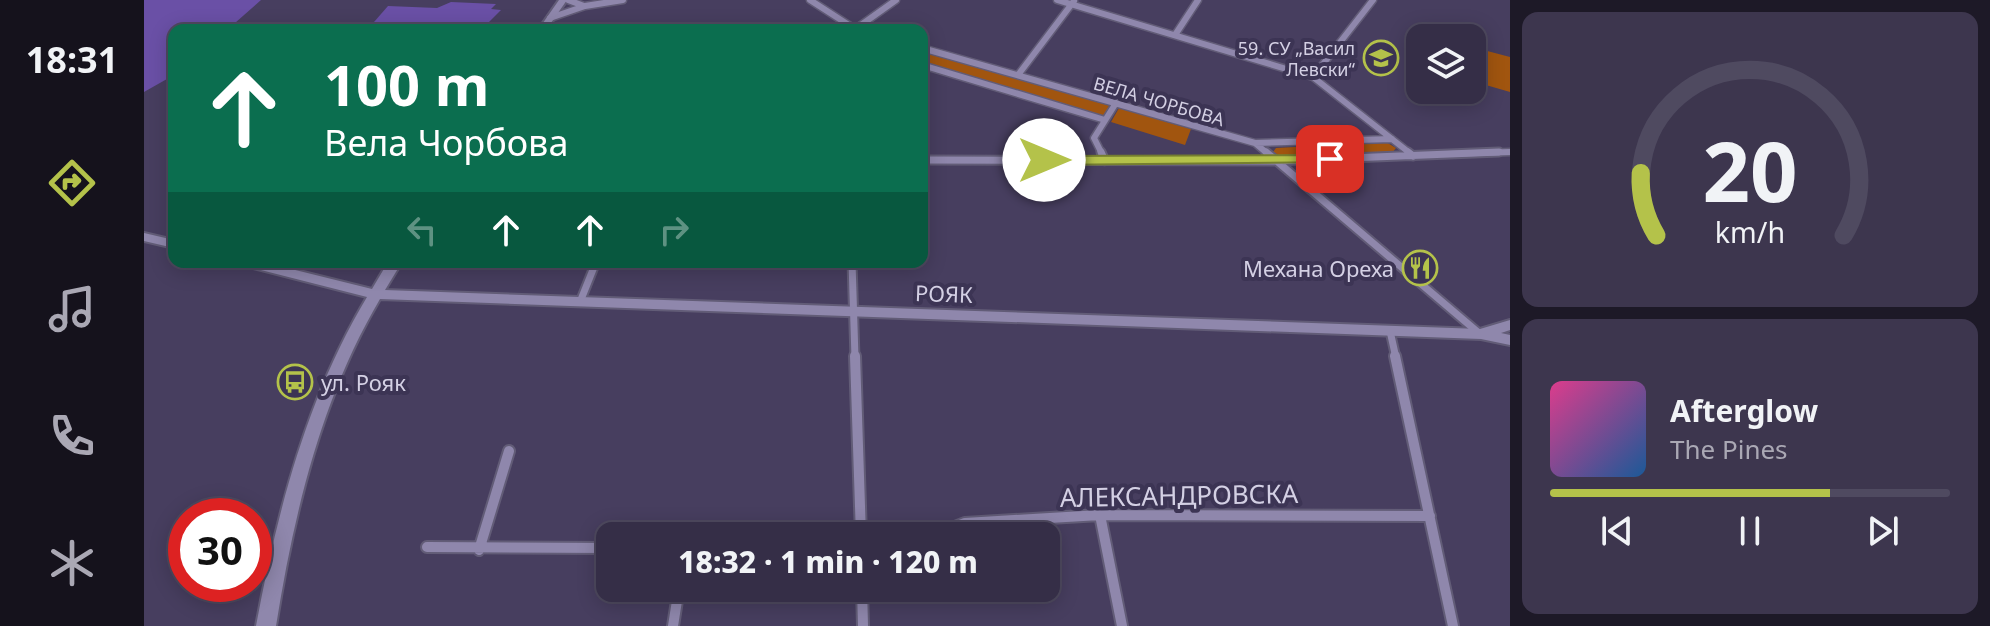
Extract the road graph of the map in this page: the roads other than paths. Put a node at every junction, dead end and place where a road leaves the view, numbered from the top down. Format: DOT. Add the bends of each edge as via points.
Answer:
graph roads {
  1 [pos="565,0"];
  2 [pos="623,0"];
  3 [pos="810,0"];
  4 [pos="896,0"];
  5 [pos="1057,0"];
  6 [pos="1198,0"];
  7 [pos="1373,0"];
  8 [pos="1073,2"];
  9 [pos="585,6"];
  10 [pos="550,18"];
  11 [pos="546,24"];
  12 [pos="846,24"];
  13 [pos="863,24"];
  14 [pos="1175,35"];
  15 [pos="928,50"];
  16 [pos="949,56"];
  17 [pos="928,67"];
  18 [pos="935,69"];
  19 [pos="1018,75"];
  20 [pos="1313,77"];
  21 [pos="1116,103"];
  22 [pos="1105,120"];
  23 [pos="1392,139"];
  24 [pos="1255,143"];
  25 [pos="1510,152"];
  26 [pos="1413,156"];
  27 [pos="928,160"];
  28 [pos="1105,161"];
  29 [pos="1275,161"];
  30 [pos="144,237"];
  31 [pos="168,243"];
  32 [pos="269,268"];
  33 [pos="391,268"];
  34 [pos="594,268"];
  35 [pos="852,268"];
  36 [pos="375,294"];
  37 [pos="580,302"];
  38 [pos="853,311"];
  39 [pos="1510,325"];
  40 [pos="1390,331"];
  41 [pos="1480,334"];
  42 [pos="1510,340"];
  43 [pos="509,451"];
  44 [pos="1100,515"];
  45 [pos="1430,516"];
  46 [pos="861,522"];
  47 [pos="982,522"];
  48 [pos="427,547"];
  49 [pos="596,548"];
  50 [pos="479,550"];
  51 [pos="677,602"];
  52 [pos="862,602"];
  53 [pos="266,626"];
  54 [pos="673,626"];
  55 [pos="863,626"];
  56 [pos="1122,626"];
  57 [pos="1453,626"];
  1 -- 9 [label="street"];
  1 -- 10 [label="street"];
  2 -- 9 [label="street"];
  3 -- 12 [label="street"];
  4 -- 13 [label="street"];
  5 -- 8 [label="street"];
  6 -- 14 [label="street"];
  7 -- 20 [label="street"];
  8 -- 14 [label="street"];
  8 -- 19 [label="street"];
  9 -- 10 [label="street"];
  10 -- 11 [label="street"];
  14 -- 20 [label="street"];
  15 -- 16 [label="street, ВЕЛА ЧОРБОВА"];
  16 -- 18 [label="street"];
  16 -- 19 [label="street, ВЕЛА ЧОРБОВА"];
  17 -- 18 [label="street, ВЕЛА ЧОРБОВА"];
  18 -- 22 [label="street, ВЕЛА ЧОРБОВА"];
  19 -- 21 [label="street, ВЕЛА ЧОРБОВА"];
  20 -- 23 [label="street"];
  21 -- 22 [label="street"];
  21 -- 24 [label="street, ВЕЛА ЧОРБОВА"];
  22 -- 28 [label="street" via="1094,138"];
  23 -- 24 [label="street, ВЕЛА ЧОРБОВА"];
  23 -- 26 [label="street"];
  24 -- 29 [label="street"];
  25 -- 26 [label="street"];
  26 -- 29 [label="street"];
  27 -- 28 [label="street"];
  28 -- 29 [label="street"];
  29 -- 41 [label="street"];
  30 -- 31 [label="street"];
  32 -- 36 [label="street, РОЯК"];
  33 -- 36 [label="street"];
  34 -- 37 [label="street"];
  35 -- 38 [label="street"];
  36 -- 37 [label="street, РОЯК"];
  36 -- 53 [label="street" via="335,369 297,473 278,546"];
  37 -- 38 [label="street, РОЯК"];
  38 -- 40 [label="street, РОЯК"];
  38 -- 46 [label="street"];
  39 -- 41 [label="street, РОЯК"];
  40 -- 41 [label="street, РОЯК"];
  40 -- 45 [label="street"];
  41 -- 42 [label="street"];
  43 -- 50 [label="street"];
  44 -- 45 [label="street, АЛЕКСАНДРОВСКА"];
  44 -- 47 [label="street, АЛЕКСАНДРОВСКА"];
  44 -- 56 [label="street"];
  45 -- 57 [label="street"];
  48 -- 50 [label="street"];
  49 -- 50 [label="street"];
  51 -- 54 [label="street"];
  52 -- 55 [label="street"];
}
